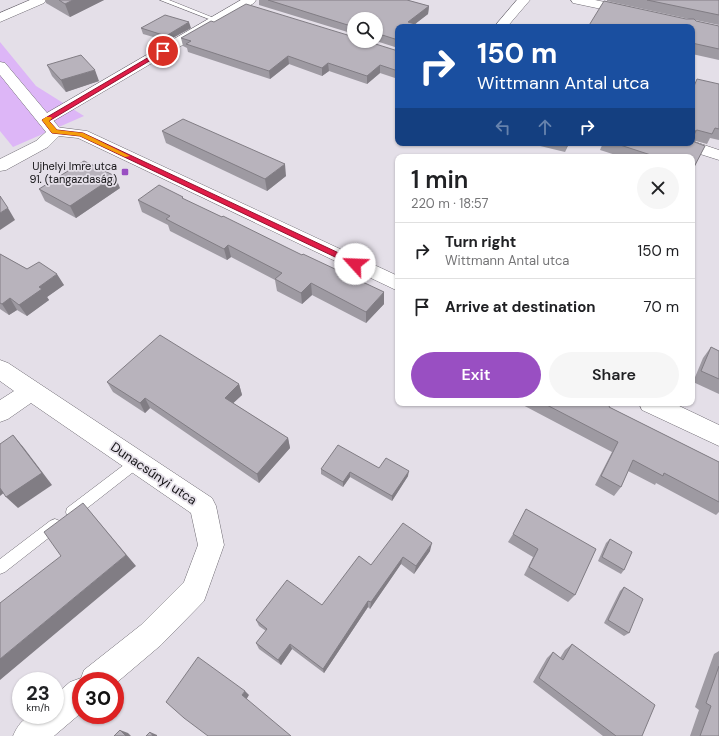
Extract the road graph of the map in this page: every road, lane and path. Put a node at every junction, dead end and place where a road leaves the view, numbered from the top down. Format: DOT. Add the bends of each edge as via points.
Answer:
graph roads {
  1 [pos="40,0"];
  2 [pos="163,0"];
  3 [pos="524,0"];
  4 [pos="577,0"];
  5 [pos="250,5"];
  6 [pos="644,14"];
  7 [pos="0,18"];
  8 [pos="216,20"];
  9 [pos="503,24"];
  10 [pos="0,66"];
  11 [pos="50,126"];
  12 [pos="690,146"];
  13 [pos="719,155"];
  14 [pos="0,166"];
  15 [pos="395,283"];
  16 [pos="0,368"];
  17 [pos="31,391"];
  18 [pos="656,406"];
  19 [pos="0,412"];
  20 [pos="719,436"];
  21 [pos="137,462"];
  22 [pos="0,567"];
  23 [pos="106,672"];
  24 [pos="72,701"];
  25 [pos="64,707"];
  26 [pos="44,724"];
  27 [pos="29,736"];
  1 -- 7 [label="street"];
  2 -- 8 [label="lane"];
  3 -- 9 [label="street"];
  4 -- 6 [label="street"];
  5 -- 8 [label="street"];
  8 -- 11 [label="street"];
  10 -- 11 [label="street"];
  11 -- 14 [label="street" via="42,144"];
  11 -- 15 [label="street" via="81,134"];
  12 -- 13 [label="street"];
  16 -- 17 [label="street, Dunacsúnyi utca"];
  17 -- 19 [label="street"];
  17 -- 21 [label="street, Dunacsúnyi utca"];
  18 -- 20 [label="street"];
  21 -- 22 [label="lane"];
  21 -- 23 [label="street, Dunacsúnyi utca" via="203,506 211,545 194,591 151,635"];
  24 -- 25 [label="street"];
  26 -- 27 [label="street"];
}
